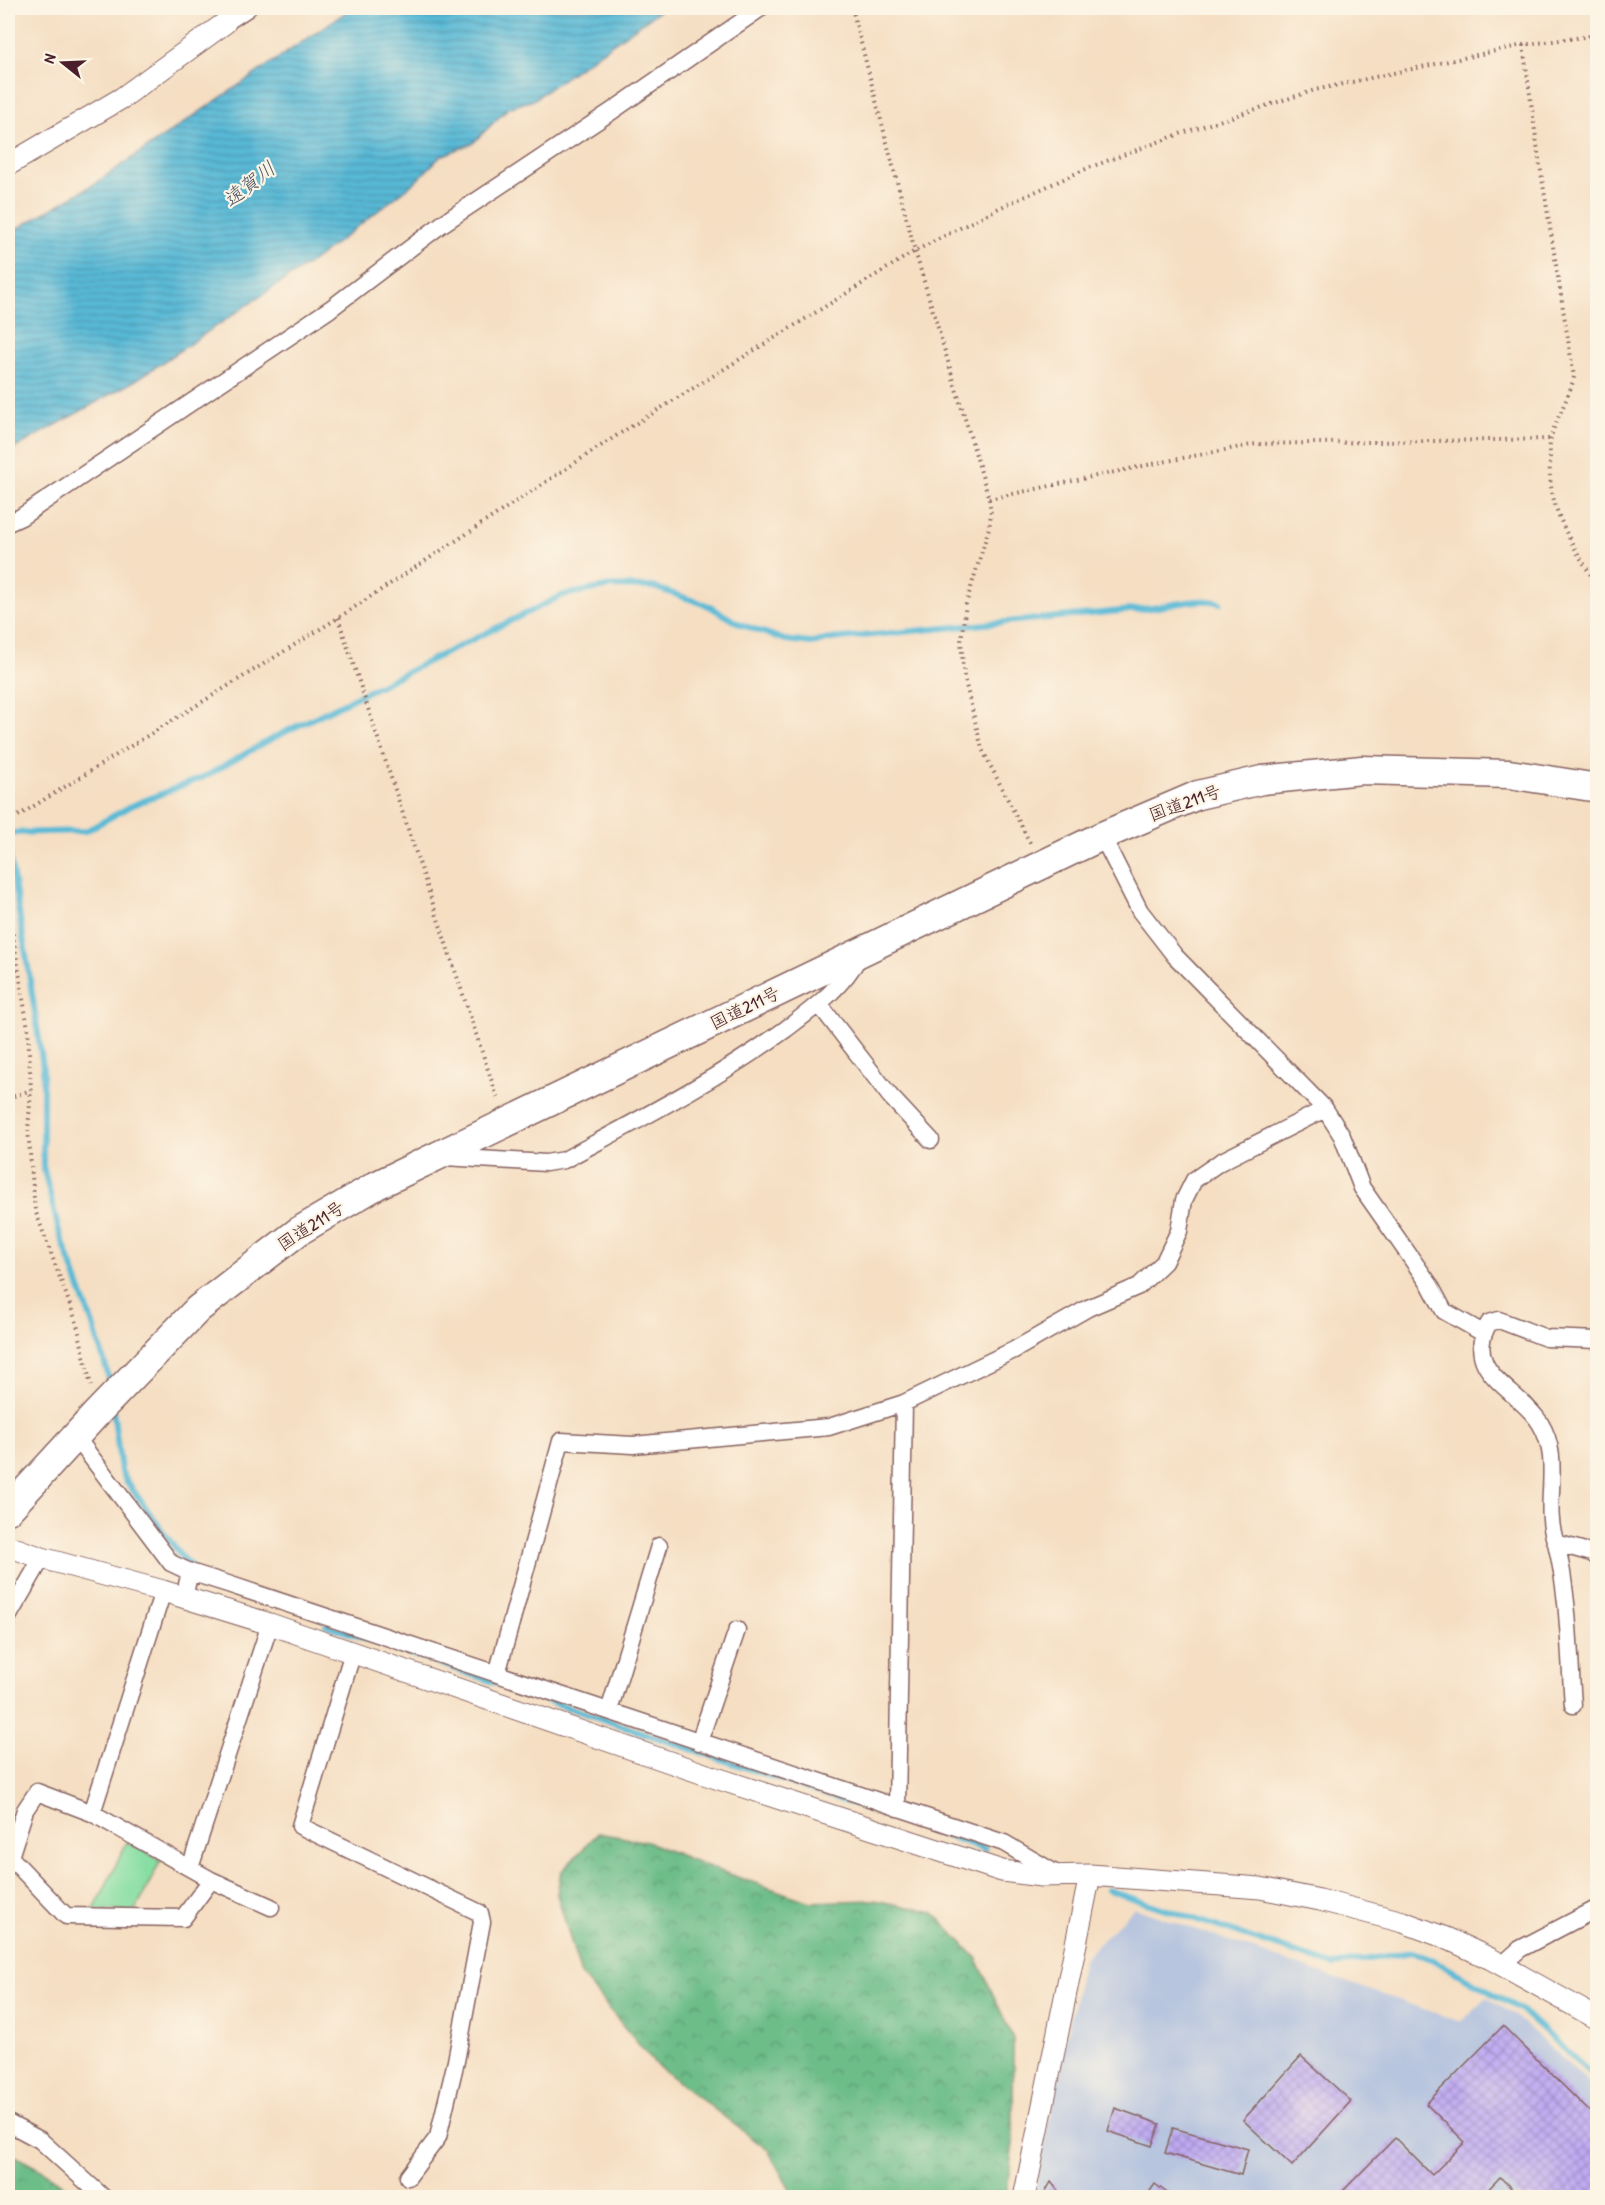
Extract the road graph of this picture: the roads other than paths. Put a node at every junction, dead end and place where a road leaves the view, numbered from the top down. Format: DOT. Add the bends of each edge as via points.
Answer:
graph roads {
  1 [pos="248,8"];
  2 [pos="761,8"];
  3 [pos="225,23"];
  4 [pos="8,165"];
  5 [pos="8,523"];
  6 [pos="1598,788"];
  7 [pos="1102,836"];
  8 [pos="863,951"];
  9 [pos="819,1004"];
  10 [pos="1325,1109"];
  11 [pos="931,1140"];
  12 [pos="437,1157"];
  13 [pos="1483,1333"];
  14 [pos="1598,1340"];
  15 [pos="904,1403"];
  16 [pos="76,1437"];
  17 [pos="8,1510"];
  18 [pos="1556,1543"];
  19 [pos="8,1546"];
  20 [pos="659,1546"];
  21 [pos="42,1558"];
  22 [pos="1598,1558"];
  23 [pos="190,1572"];
  24 [pos="163,1591"];
  25 [pos="184,1597"];
  26 [pos="8,1617"];
  27 [pos="270,1624"];
  28 [pos="737,1630"];
  29 [pos="353,1652"];
  30 [pos="497,1674"];
  31 [pos="1574,1705"];
  32 [pos="609,1711"];
  33 [pos="699,1742"];
  34 [pos="897,1808"];
  35 [pos="92,1813"];
  36 [pos="190,1868"];
  37 [pos="1090,1875"];
  38 [pos="1060,1876"];
  39 [pos="211,1880"];
  40 [pos="271,1907"];
  41 [pos="1598,1908"];
  42 [pos="1502,1965"];
  43 [pos="1598,2019"];
  44 [pos="8,2123"];
  45 [pos="408,2177"];
  46 [pos="104,2198"];
  47 [pos="1024,2198"];
  1 -- 3 [label="street"];
  2 -- 5 [label="street" via="442,224 330,309"];
  3 -- 4 [label="street" via="122,98"];
  6 -- 7 [label="highway, 国道211号" via="1509,774 1373,771 1262,780 1198,795"];
  7 -- 8 [label="highway, 国道211号"];
  7 -- 10 [label="street" via="1140,911 1175,956"];
  8 -- 9 [label="street" via="851,972"];
  8 -- 12 [label="highway, 国道211号"];
  9 -- 11 [label="street" via="890,1096"];
  9 -- 12 [label="street" via="756,1051 685,1095 564,1160"];
  10 -- 13 [label="street" via="1342,1136 1362,1188 1444,1311"];
  10 -- 15 [label="street" via="1220,1162 1194,1180 1184,1200 1179,1231 1164,1262 1139,1286 1088,1308 1014,1350"];
  12 -- 16 [label="highway, 国道211号" via="377,1185 299,1231 198,1309"];
  13 -- 14 [label="street" via="1489,1323 1499,1320 1546,1338"];
  13 -- 18 [label="street" via="1482,1357 1490,1371 1539,1420 1550,1440 1551,1531"];
  15 -- 30 [label="street" via="830,1427 633,1445 561,1441"];
  15 -- 34 [label="street"];
  16 -- 17 [label="highway, 国道211号"];
  16 -- 23 [label="street" via="171,1563"];
  18 -- 22 [label="street"];
  18 -- 31 [label="street"];
  19 -- 21 [label="street"];
  20 -- 32 [label="street"];
  21 -- 24 [label="street"];
  21 -- 26 [label="street"];
  23 -- 25 [label="street"];
  23 -- 30 [label="street"];
  24 -- 25 [label="street"];
  24 -- 35 [label="street"];
  25 -- 27 [label="street"];
  27 -- 29 [label="street"];
  27 -- 36 [label="street"];
  28 -- 33 [label="street"];
  29 -- 38 [label="street" via="710,1776 992,1868"];
  29 -- 45 [label="street" via="300,1826 480,1913 483,1922 438,2137"];
  30 -- 32 [label="street"];
  32 -- 33 [label="street"];
  33 -- 34 [label="street"];
  34 -- 38 [label="street" via="1004,1844"];
  35 -- 36 [label="street"];
  35 -- 39 [label="street" via="37,1792 25,1810 10,1857 66,1916 183,1918"];
  36 -- 39 [label="street"];
  37 -- 38 [label="street"];
  37 -- 42 [label="street" via="1260,1888 1320,1900 1403,1922"];
  37 -- 47 [label="street"];
  39 -- 40 [label="street"];
  41 -- 42 [label="street" via="1520,1948"];
  42 -- 43 [label="street"];
  44 -- 46 [label="street" via="40,2140"];
}
